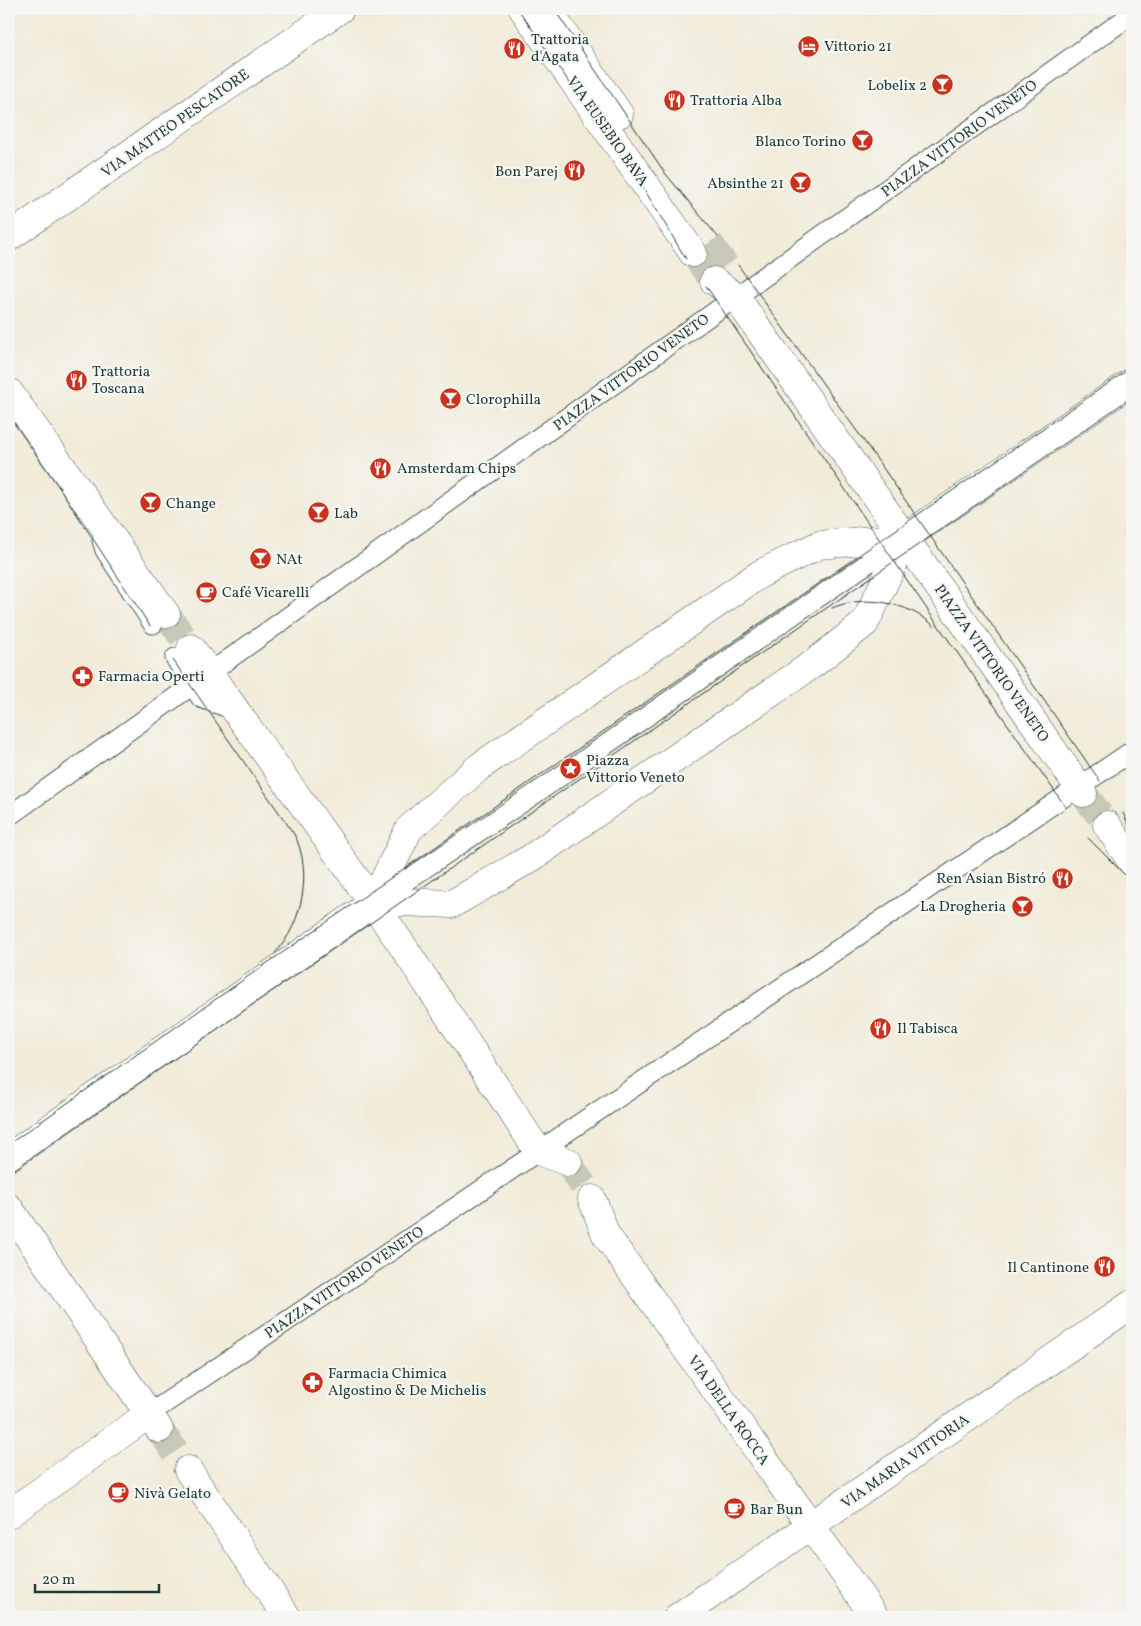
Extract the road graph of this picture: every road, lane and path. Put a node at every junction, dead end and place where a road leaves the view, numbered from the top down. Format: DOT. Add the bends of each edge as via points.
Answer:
graph roads {
  1 [pos="340,9"];
  2 [pos="523,9"];
  3 [pos="547,9"];
  4 [pos="1132,11"];
  5 [pos="9,237"];
  6 [pos="722,276"];
  7 [pos="736,297"];
  8 [pos="1132,382"];
  9 [pos="9,392"];
  10 [pos="906,537"];
  11 [pos="160,619"];
  12 [pos="183,653"];
  13 [pos="201,679"];
  14 [pos="1132,751"];
  15 [pos="1081,790"];
  16 [pos="9,816"];
  17 [pos="1107,825"];
  18 [pos="1132,862"];
  19 [pos="373,903"];
  20 [pos="538,1151"];
  21 [pos="9,1158"];
  22 [pos="568,1162"];
  23 [pos="592,1198"];
  24 [pos="9,1208"];
  25 [pos="1132,1304"];
  26 [pos="154,1421"];
  27 [pos="188,1470"];
  28 [pos="9,1514"];
  29 [pos="810,1526"];
  30 [pos="287,1617"];
  31 [pos="678,1617"];
  32 [pos="875,1617"];
  1 -- 5 [label="street, VIA MATTEO PESCATORE"];
  2 -- 3 [label="street, VIA EUSEBIO BAVA" via="701,248 667,184"];
  4 -- 7 [label="lane, PIAZZA VITTORIO VENETO"];
  6 -- 7 [label="street"];
  7 -- 10 [label="street, PIAZZA VITTORIO VENETO"];
  7 -- 13 [label="lane, PIAZZA VITTORIO VENETO"];
  8 -- 10 [label="street"];
  9 -- 11 [label="street" via="96,515"];
  10 -- 15 [label="street, PIAZZA VITTORIO VENETO"];
  10 -- 19 [label="lane"];
  10 -- 19 [label="street" via="818,545 760,574 657,644 479,767 409,829"];
  10 -- 19 [label="street" via="865,624 813,664 531,858 452,904"];
  12 -- 13 [label="street"];
  13 -- 16 [label="lane, PIAZZA VITTORIO VENETO"];
  13 -- 19 [label="street" via="235,710"];
  14 -- 15 [label="lane, PIAZZA VITTORIO VENETO"];
  15 -- 20 [label="lane, PIAZZA VITTORIO VENETO"];
  17 -- 18 [label="street"];
  19 -- 20 [label="street"];
  19 -- 21 [label="street"];
  20 -- 22 [label="street"];
  20 -- 26 [label="lane, PIAZZA VITTORIO VENETO"];
  23 -- 29 [label="street, VIA DELLA ROCCA" via="606,1235"];
  24 -- 26 [label="street"];
  25 -- 29 [label="street, VIA MARIA VITTORIA"];
  26 -- 28 [label="street, PIAZZA VITTORIO VENETO"];
  27 -- 30 [label="street"];
  29 -- 31 [label="street, VIA MARIA VITTORIA"];
  29 -- 32 [label="street, VIA DELLA ROCCA"];
}
